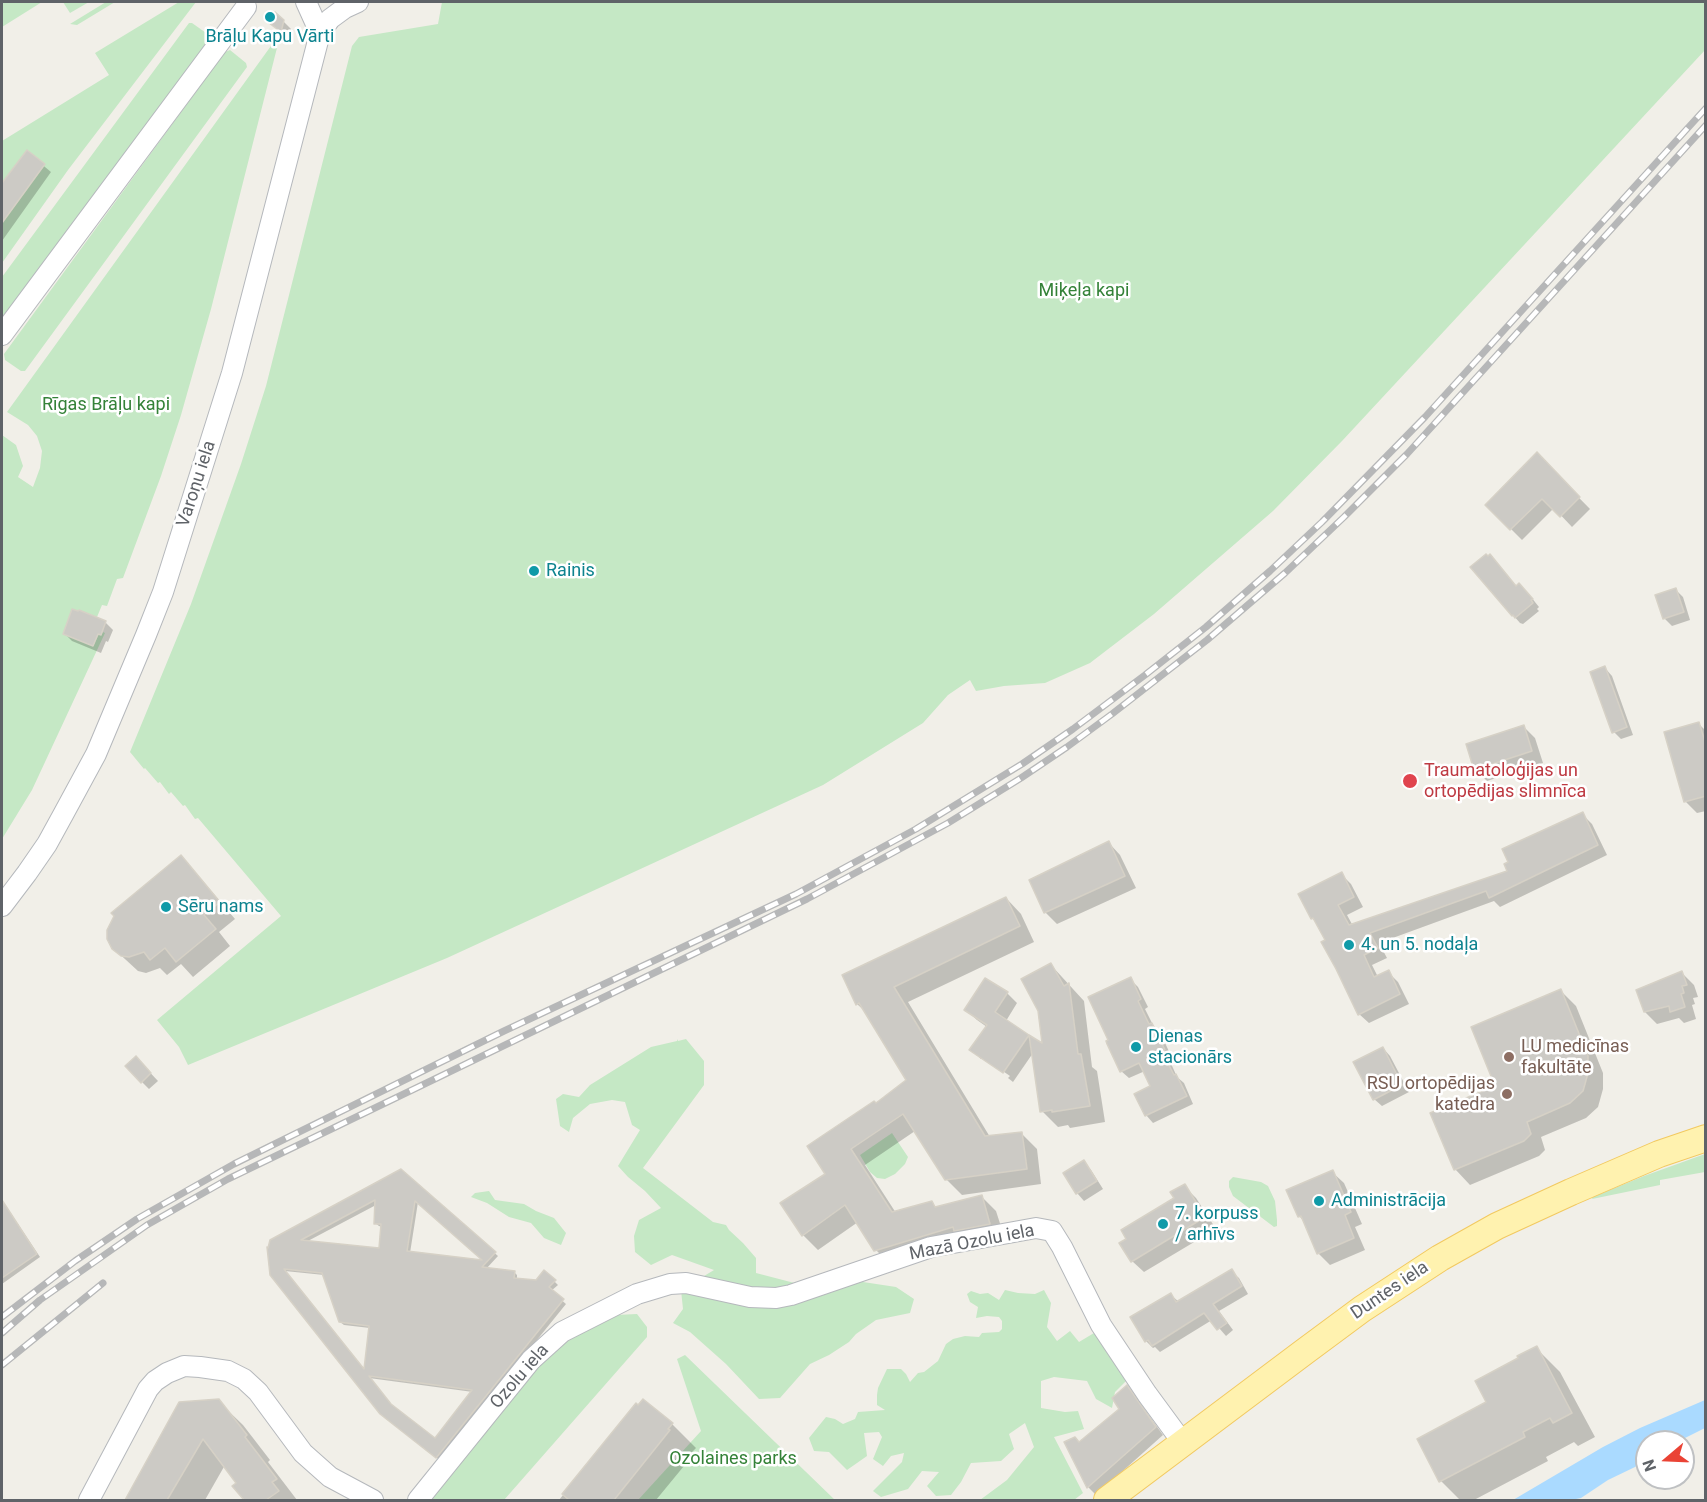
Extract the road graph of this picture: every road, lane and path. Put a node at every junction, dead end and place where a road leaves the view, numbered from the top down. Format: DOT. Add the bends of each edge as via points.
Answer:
graph roads {
  1 [pos="306,2"];
  2 [pos="358,2"];
  3 [pos="246,7"];
  4 [pos="320,33"];
  5 [pos="2,335"];
  6 [pos="2,906"];
  7 [pos="1706,1138"];
  8 [pos="686,1283"];
  9 [pos="1183,1443"];
  10 [pos="89,1500"];
  11 [pos="373,1500"];
  12 [pos="418,1500"];
  13 [pos="1107,1500"];
  1 -- 4 [label="street"];
  2 -- 4 [label="street, Varoņu iela" via="330,19"];
  3 -- 5 [label="street"];
  4 -- 6 [label="street, Varoņu iela" via="232,373 163,592 96,754 47,844"];
  7 -- 9 [label="main road, Duntes iela" via="1571,1192 1440,1258 1342,1324"];
  8 -- 9 [label="street, Mazā Ozolu iela" via="750,1297 776,1298 931,1247 1019,1230 1052,1231 1101,1325"];
  8 -- 12 [label="street, Ozolu iela" via="637,1294 562,1332 531,1360"];
  9 -- 13 [label="main road, Duntes iela"];
  10 -- 11 [label="street" via="148,1389 167,1373 184,1366 228,1371 244,1380 258,1392 303,1453 330,1477"];
}
